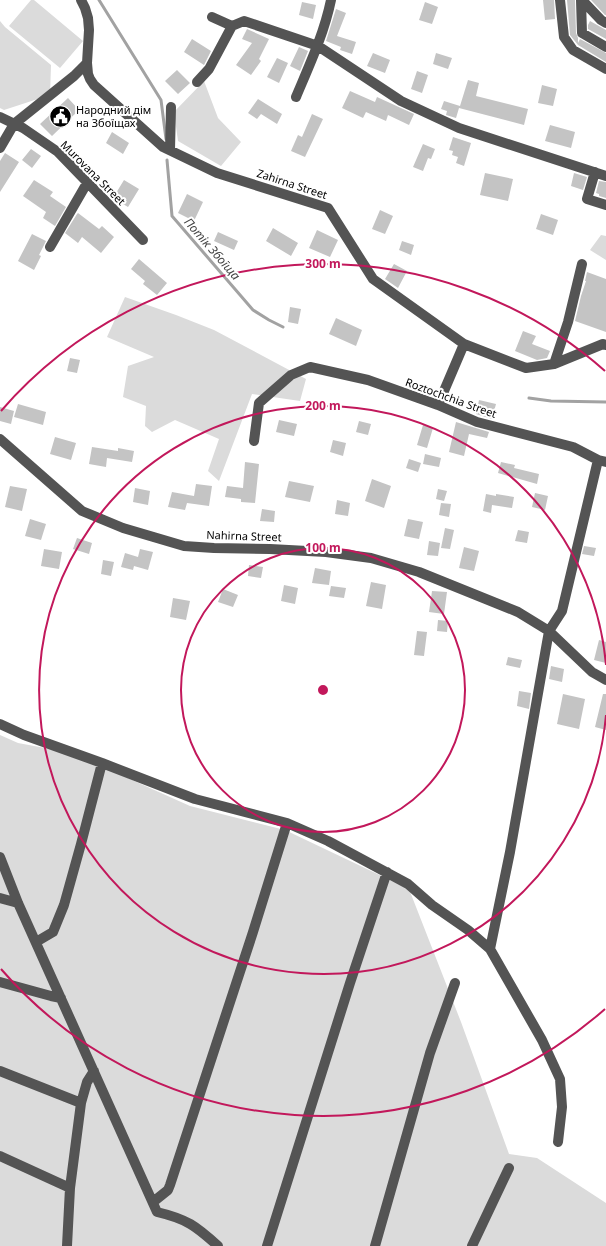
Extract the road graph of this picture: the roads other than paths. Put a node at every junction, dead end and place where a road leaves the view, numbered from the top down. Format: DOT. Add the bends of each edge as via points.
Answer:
graph roads {
  1 [pos="81,0"];
  2 [pos="331,0"];
  3 [pos="560,0"];
  4 [pos="581,0"];
  5 [pos="212,17"];
  6 [pos="606,24"];
  7 [pos="232,26"];
  8 [pos="318,46"];
  9 [pos="606,47"];
  10 [pos="87,63"];
  11 [pos="606,69"];
  12 [pos="197,82"];
  13 [pos="296,97"];
  14 [pos="171,107"];
  15 [pos="0,117"];
  16 [pos="14,124"];
  17 [pos="0,148"];
  18 [pos="170,150"];
  19 [pos="594,172"];
  20 [pos="606,176"];
  21 [pos="87,182"];
  22 [pos="606,205"];
  23 [pos="142,240"];
  24 [pos="50,247"];
  25 [pos="582,264"];
  26 [pos="464,344"];
  27 [pos="606,345"];
  28 [pos="554,364"];
  29 [pos="438,405"];
  30 [pos="0,439"];
  31 [pos="254,441"];
  32 [pos="602,461"];
  33 [pos="549,631"];
  34 [pos="606,680"];
  35 [pos="0,724"];
  36 [pos="102,763"];
  37 [pos="287,823"];
  38 [pos="0,857"];
  39 [pos="387,872"];
  40 [pos="0,898"];
  41 [pos="18,903"];
  42 [pos="36,942"];
  43 [pos="490,949"];
  44 [pos="0,982"];
  45 [pos="455,983"];
  46 [pos="61,998"];
  47 [pos="0,1071"];
  48 [pos="94,1071"];
  49 [pos="81,1103"];
  50 [pos="558,1142"];
  51 [pos="0,1156"];
  52 [pos="509,1168"];
  53 [pos="70,1188"];
  54 [pos="153,1202"];
  55 [pos="67,1246"];
  56 [pos="218,1246"];
  57 [pos="267,1246"];
  58 [pos="376,1246"];
  59 [pos="472,1246"];
  1 -- 10 [label="street, Zahirna Street" via="90,30"];
  2 -- 8 [label="street"];
  3 -- 11 [label="street" via="564,38 572,50"];
  4 -- 6 [label="street"];
  4 -- 9 [label="street" via="582,33"];
  5 -- 7 [label="street"];
  7 -- 8 [label="street" via="244,21"];
  7 -- 12 [label="street" via="209,70"];
  8 -- 13 [label="street"];
  8 -- 19 [label="street" via="401,101 453,125"];
  10 -- 16 [label="street"];
  10 -- 18 [label="street, Zahirna Street" via="88,74 94,85 163,147"];
  14 -- 18 [label="street"];
  15 -- 16 [label="street, Murovana Street"];
  16 -- 17 [label="street"];
  16 -- 21 [label="street, Murovana Street" via="58,152"];
  18 -- 26 [label="street, Zahirna Street" via="217,173 328,208 373,279"];
  19 -- 20 [label="street"];
  19 -- 22 [label="street" via="587,199"];
  21 -- 23 [label="street, Murovana Street"];
  21 -- 24 [label="street"];
  25 -- 28 [label="street" via="568,322"];
  26 -- 28 [label="street, Zahirna Street" via="526,368"];
  26 -- 29 [label="street"];
  27 -- 28 [label="street, Zahirna Street"];
  29 -- 31 [label="street, Roztochchia Street" via="368,380 310,367 291,375 259,403"];
  29 -- 32 [label="street, Roztochchia Street" via="477,422 573,447"];
  30 -- 33 [label="street, Nahirna Street" via="82,511 123,528 184,546 326,552 371,558 419,572 504,606"];
  32 -- 33 [label="street" via="562,610"];
  33 -- 34 [label="street, Nahirna Street" via="592,672"];
  33 -- 43 [label="street"];
  35 -- 36 [label="street"];
  36 -- 37 [label="street" via="195,799"];
  36 -- 42 [label="street" via="64,905 53,932"];
  37 -- 39 [label="street"];
  37 -- 54 [label="street" via="170,1185 168,1190"];
  38 -- 41 [label="street"];
  39 -- 43 [label="street" via="408,884"];
  39 -- 57 [label="street"];
  40 -- 41 [label="street"];
  41 -- 42 [label="street"];
  42 -- 46 [label="street"];
  43 -- 50 [label="street" via="542,1040 560,1079 562,1107"];
  44 -- 46 [label="street"];
  45 -- 58 [label="street" via="430,1053"];
  46 -- 48 [label="street"];
  47 -- 49 [label="street"];
  48 -- 49 [label="street" via="87,1082"];
  48 -- 54 [label="street"];
  49 -- 53 [label="street"];
  51 -- 53 [label="street"];
  52 -- 59 [label="street"];
  53 -- 55 [label="street"];
  54 -- 56 [label="street" via="157,1212 183,1219 199,1228"];
}
